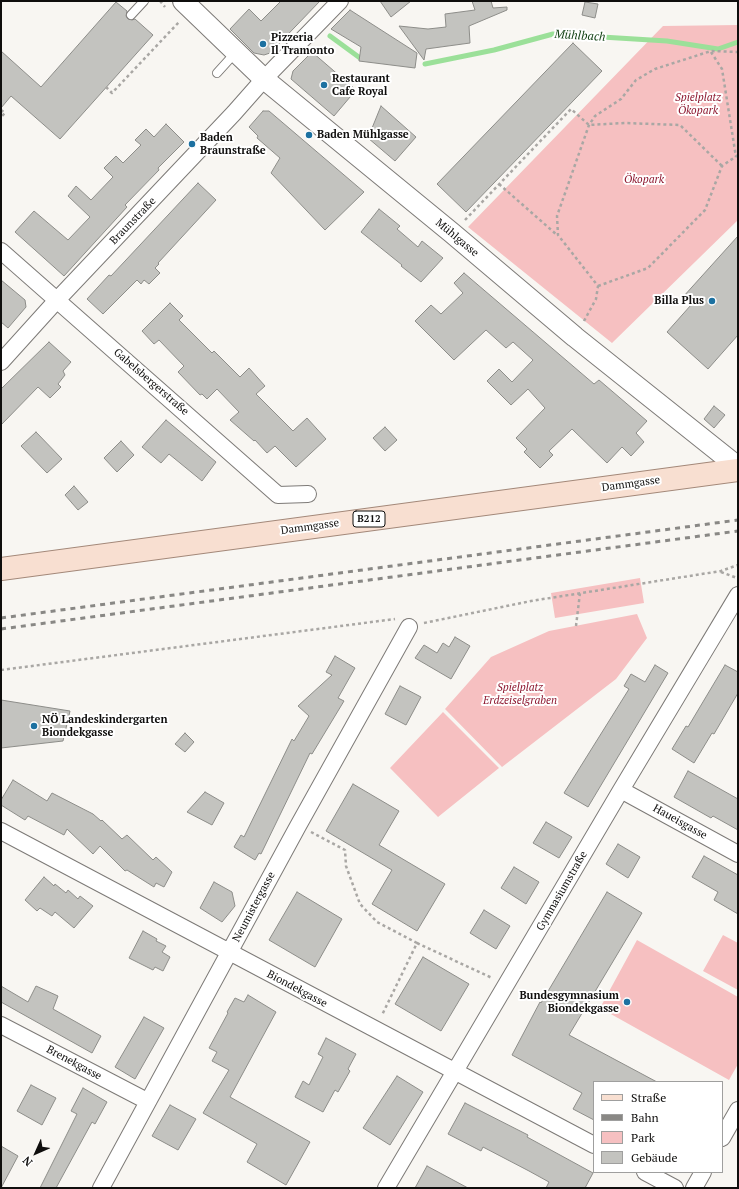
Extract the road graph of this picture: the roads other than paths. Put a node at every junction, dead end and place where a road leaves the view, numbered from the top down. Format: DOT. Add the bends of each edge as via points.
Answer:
graph roads {
  1 [pos="144,1"];
  2 [pos="340,1"];
  3 [pos="187,5"];
  4 [pos="132,15"];
  5 [pos="236,52"];
  6 [pos="217,73"];
  7 [pos="264,79"];
  8 [pos="1,251"];
  9 [pos="57,300"];
  10 [pos="1,362"];
  11 [pos="738,466"];
  12 [pos="738,470"];
  13 [pos="308,494"];
  14 [pos="1,569"];
  15 [pos="738,595"];
  16 [pos="409,627"];
  17 [pos="621,790"];
  18 [pos="1,831"];
  19 [pos="738,854"];
  20 [pos="229,952"];
  21 [pos="1,1025"];
  22 [pos="454,1072"];
  23 [pos="148,1101"];
  24 [pos="738,1110"];
  25 [pos="723,1136"];
  26 [pos="593,1144"];
  27 [pos="647,1173"];
  28 [pos="702,1173"];
  29 [pos="101,1188"];
  30 [pos="386,1188"];
  31 [pos="675,1188"];
  32 [pos="694,1188"];
  1 -- 4 [label="lane"];
  2 -- 7 [label="street, Braunstraße"];
  3 -- 5 [label="street, Mühlgasse"];
  5 -- 6 [label="lane"];
  5 -- 7 [label="street, Mühlgasse"];
  7 -- 9 [label="street, Braunstraße" via="234,114"];
  7 -- 11 [label="street, Mühlgasse" via="575,337"];
  8 -- 9 [label="street, Gabelsbergerstraße"];
  9 -- 10 [label="street, Braunstraße"];
  9 -- 13 [label="street, Gabelsbergerstraße" via="278,495"];
  12 -- 14 [label="main road, Dammgasse / B212"];
  15 -- 17 [label="street, Gymnasiumstraße"];
  16 -- 20 [label="street, Neumistergasse"];
  17 -- 19 [label="street, Haueisgasse"];
  17 -- 22 [label="street, Gymnasiumstraße"];
  18 -- 20 [label="street, Biondekgasse"];
  20 -- 22 [label="street, Biondekgasse"];
  20 -- 23 [label="street, Neumistergasse"];
  21 -- 23 [label="street, Brenekgasse"];
  22 -- 26 [label="street, Biondekgasse"];
  22 -- 30 [label="street, Gymnasiumstraße"];
  23 -- 29 [label="street, Neumistergasse"];
  24 -- 25 [label="street"];
  27 -- 31 [label="street"];
  28 -- 32 [label="street"];
}
